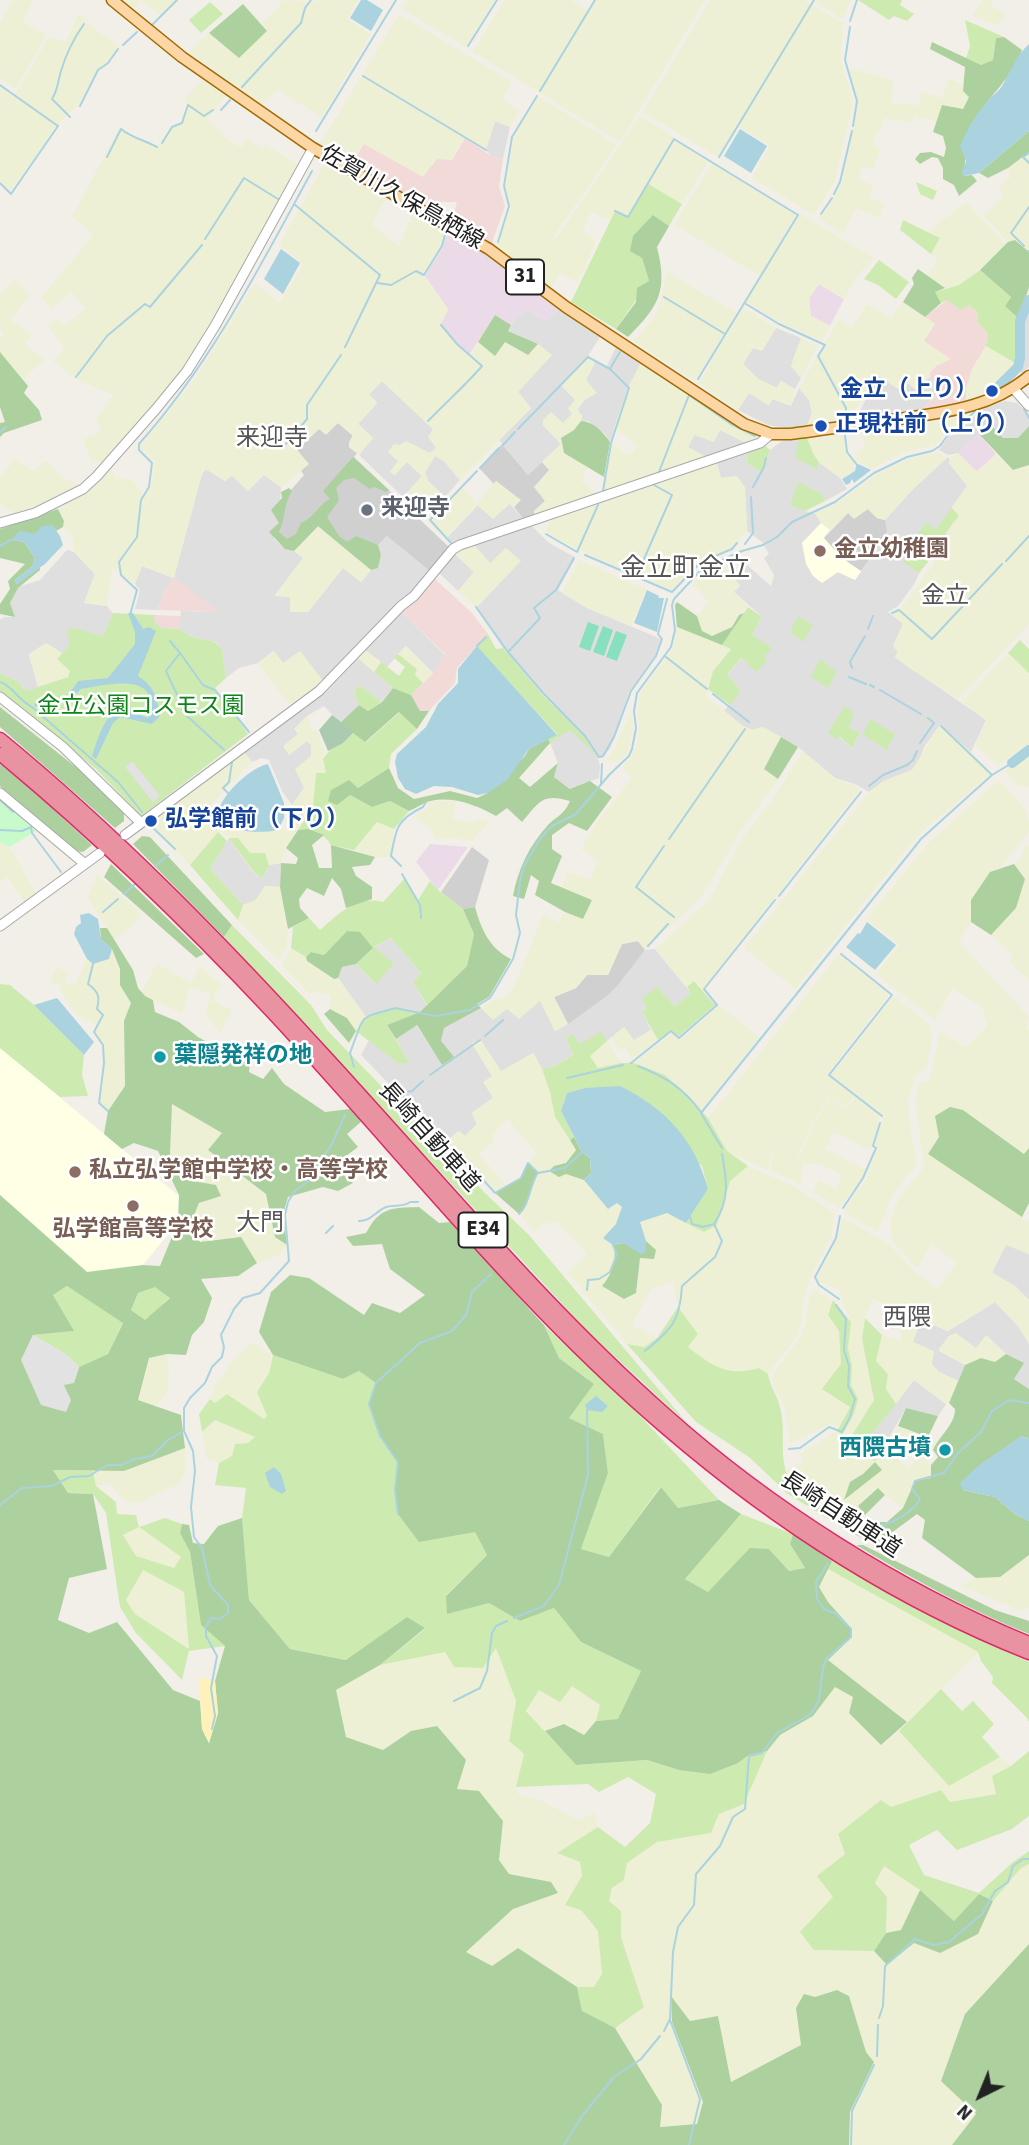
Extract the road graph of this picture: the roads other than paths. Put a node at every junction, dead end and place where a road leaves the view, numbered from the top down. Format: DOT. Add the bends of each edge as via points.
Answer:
graph roads {
  1 [pos="111,0"];
  2 [pos="313,148"];
  3 [pos="1029,376"];
  4 [pos="1013,388"];
  5 [pos="1029,406"];
  6 [pos="771,434"];
  7 [pos="0,523"];
  8 [pos="0,697"];
  9 [pos="0,738"];
  10 [pos="0,755"];
  11 [pos="0,793"];
  12 [pos="140,822"];
  13 [pos="125,835"];
  14 [pos="100,853"];
  15 [pos="85,864"];
  16 [pos="0,926"];
  17 [pos="1029,1643"];
  18 [pos="1029,1653"];
  1 -- 2 [label="main road, 佐賀川久保鳥栖線 / 31" via="182,57"];
  2 -- 6 [label="main road, 佐賀川久保鳥栖線 / 31" via="489,250 566,307 744,424"];
  2 -- 7 [label="street" via="215,326 187,372 156,410 83,489 35,513"];
  3 -- 4 [label="main road, 31"];
  4 -- 5 [label="street"];
  4 -- 6 [label="main road, 佐賀川久保鳥栖線 / 31" via="975,405"];
  6 -- 12 [label="street" via="760,443 453,549 414,596 319,691"];
  8 -- 12 [label="street" via="63,747"];
  9 -- 17 [label="highway, 長崎自動車道 / E34" via="109,834 211,935 518,1268 667,1416 800,1519 953,1608"];
  10 -- 18 [label="highway, 長崎自動車道 / E34" via="104,844 270,1010 503,1268 664,1427 791,1525 871,1576"];
  11 -- 15 [label="street"];
  12 -- 13 [label="street"];
  14 -- 15 [label="street"];
  15 -- 16 [label="street"];
}
